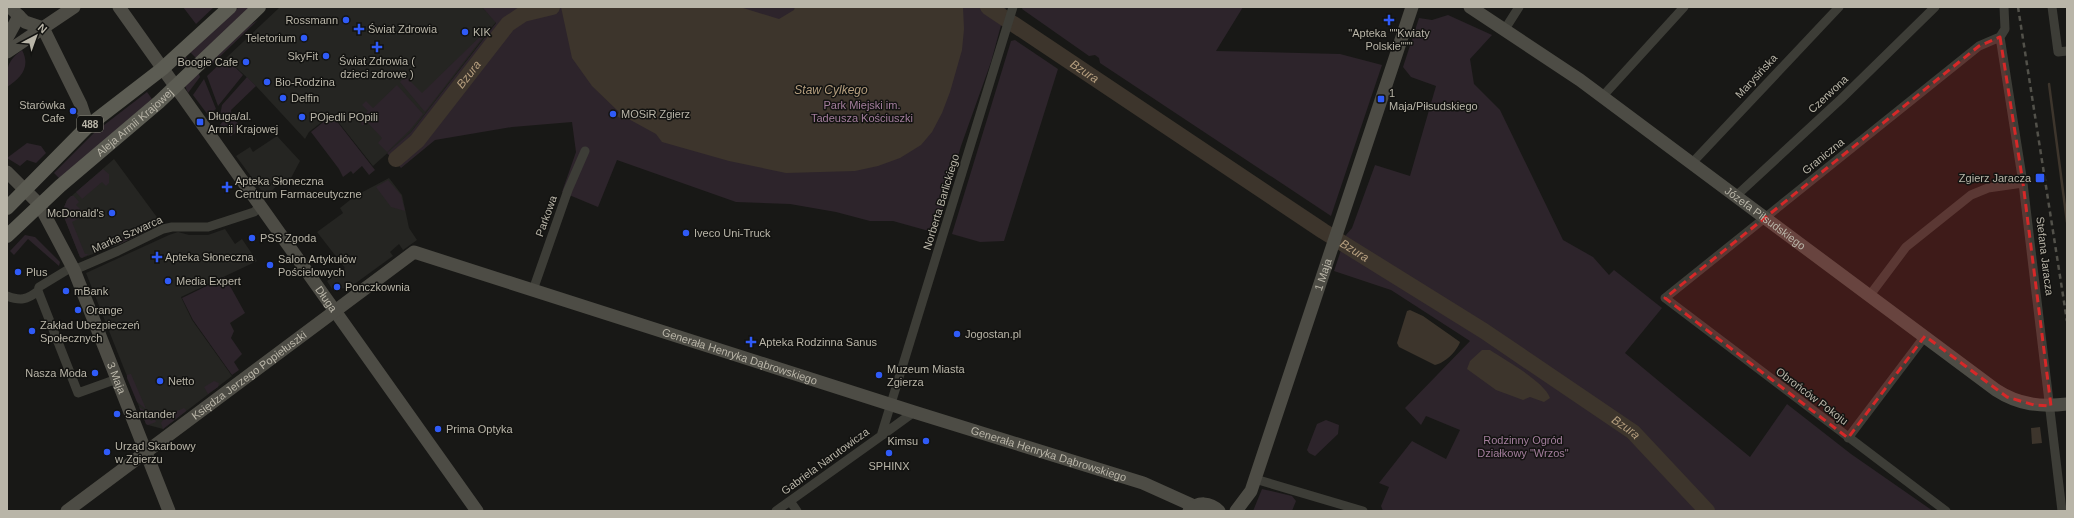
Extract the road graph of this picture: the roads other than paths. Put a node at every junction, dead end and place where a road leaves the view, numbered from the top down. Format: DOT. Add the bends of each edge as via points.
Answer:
graph roads {
  1 [pos="74,7"];
  2 [pos="119,7"];
  3 [pos="230,7"];
  4 [pos="259,7"];
  5 [pos="1470,7"];
  6 [pos="1519,7"];
  7 [pos="1684,7"];
  8 [pos="1839,7"];
  9 [pos="1935,7"];
  10 [pos="2004,7"];
  11 [pos="2052,7"];
  12 [pos="1413,9"];
  13 [pos="1013,10"];
  14 [pos="14,11"];
  15 [pos="43,28"];
  16 [pos="1505,29"];
  17 [pos="7,38"];
  18 [pos="2000,38"];
  19 [pos="2062,51"];
  20 [pos="7,52"];
  21 [pos="162,69"];
  22 [pos="174,87"];
  23 [pos="1602,97"];
  24 [pos="88,126"];
  25 [pos="585,151"];
  26 [pos="1692,163"];
  27 [pos="7,172"];
  28 [pos="2023,183"];
  29 [pos="26,188"];
  30 [pos="1736,196"];
  31 [pos="39,204"];
  32 [pos="260,207"];
  33 [pos="7,208"];
  34 [pos="1765,218"];
  35 [pos="7,236"];
  36 [pos="73,268"];
  37 [pos="533,290"];
  38 [pos="38,291"];
  39 [pos="1870,295"];
  40 [pos="7,296"];
  41 [pos="1665,298"];
  42 [pos="334,310"];
  43 [pos="1925,336"];
  44 [pos="117,379"];
  45 [pos="2067,404"];
  46 [pos="891,405"];
  47 [pos="2051,406"];
  48 [pos="914,412"];
  49 [pos="881,436"];
  50 [pos="1848,438"];
  51 [pos="146,452"];
  52 [pos="1255,479"];
  53 [pos="1247,496"];
  54 [pos="790,501"];
  55 [pos="1190,509"];
  56 [pos="66,511"];
  57 [pos="169,511"];
  58 [pos="477,511"];
  59 [pos="776,511"];
  60 [pos="797,511"];
  61 [pos="1219,511"];
  62 [pos="1225,511"];
  63 [pos="1236,511"];
  64 [pos="1362,511"];
  65 [pos="1946,511"];
  66 [pos="2062,511"];
  1 -- 15 [label="street"];
  2 -- 21 [label="street, Długa"];
  3 -- 21 [label="main road, Aleja Armii Krajowej / 488"];
  4 -- 22 [label="main road, Aleja Armii Krajowej / 488"];
  5 -- 16 [label="street, Józefa Piłsudskiego"];
  6 -- 16 [label="street"];
  7 -- 23 [label="street"];
  8 -- 26 [label="street, Marysińska"];
  9 -- 30 [label="street, Czerwona"];
  10 -- 18 [label="street, Stefana Jaracza" via="2005,29"];
  11 -- 19 [label="street"];
  12 -- 52 [label="street, 1 Maja"];
  13 -- 46 [label="street, Norberta Barlickiego"];
  14 -- 15 [label="street" via="30,24"];
  14 -- 17 [label="street"];
  15 -- 20 [label="street"];
  15 -- 24 [label="street" via="81,105"];
  16 -- 23 [label="street, Józefa Piłsudskiego"];
  18 -- 28 [label="street, Stefana Jaracza"];
  18 -- 34 [label="street, Graniczna" via="1979,46"];
  21 -- 22 [label="street, Długa"];
  21 -- 24 [label="main road, Aleja Armii Krajowej / 488"];
  22 -- 31 [label="main road, Aleja Armii Krajowej / 488"];
  22 -- 32 [label="street, Długa"];
  23 -- 26 [label="street, Józefa Piłsudskiego"];
  24 -- 29 [label="main road, Aleja Armii Krajowej / 488"];
  25 -- 37 [label="street, Parkowa" via="568,190"];
  26 -- 30 [label="street, Józefa Piłsudskiego"];
  27 -- 29 [label="street, 3 Maja"];
  28 -- 39 [label="street" via="1988,188 1971,195 1906,247"];
  28 -- 47 [label="street, Stefana Jaracza"];
  29 -- 31 [label="street, 3 Maja"];
  29 -- 33 [label="main road, Aleja Armii Krajowej / 488"];
  30 -- 34 [label="street, Józefa Piłsudskiego"];
  31 -- 35 [label="main road, Aleja Armii Krajowej / 488"];
  31 -- 36 [label="street, 3 Maja"];
  32 -- 36 [label="street, Marka Szwarca" via="254,212 208,227 163,229 99,260"];
  32 -- 42 [label="street, Długa"];
  34 -- 39 [label="street, Józefa Piłsudskiego"];
  34 -- 41 [label="street, Graniczna"];
  36 -- 38 [label="street, Marka Szwarca" via="39,286"];
  36 -- 44 [label="street, 3 Maja"];
  37 -- 42 [label="street, Generała Henryka Dąbrowskiego" via="414,252"];
  37 -- 46 [label="street, Generała Henryka Dąbrowskiego"];
  38 -- 40 [label="street, Marka Szwarca" via="25,299 18,300"];
  38 -- 44 [label="street" via="78,393"];
  39 -- 43 [label="street, Józefa Piłsudskiego"];
  41 -- 50 [label="street, Obrońców Pokoju"];
  42 -- 51 [label="street, Księdza Jerzego Popiełuszki"];
  42 -- 58 [label="street, Długa"];
  43 -- 47 [label="street, Józefa Piłsudskiego" via="2007,397 2034,405"];
  43 -- 50 [label="street"];
  44 -- 51 [label="street, 3 Maja"];
  45 -- 47 [label="street, Józefa Piłsudskiego"];
  46 -- 48 [label="street, Generała Henryka Dąbrowskiego"];
  46 -- 49 [label="street, Gabriela Narutowicza"];
  47 -- 66 [label="street, Stefana Jaracza"];
  48 -- 49 [label="street"];
  48 -- 55 [label="street, Generała Henryka Dąbrowskiego" via="1143,483 1160,490"];
  49 -- 54 [label="street, Gabriela Narutowicza"];
  50 -- 65 [label="street, Obrońców Pokoju"];
  51 -- 56 [label="street, Księdza Jerzego Popiełuszki"];
  51 -- 57 [label="street, 3 Maja"];
  52 -- 53 [label="street, 1 Maja"];
  52 -- 64 [label="street"];
  53 -- 62 [label="street"];
  53 -- 63 [label="street, 1 Maja"];
  54 -- 59 [label="street, Gabriela Narutowicza"];
  54 -- 60 [label="street"];
  55 -- 61 [label="street" via="1209,504"];
}
